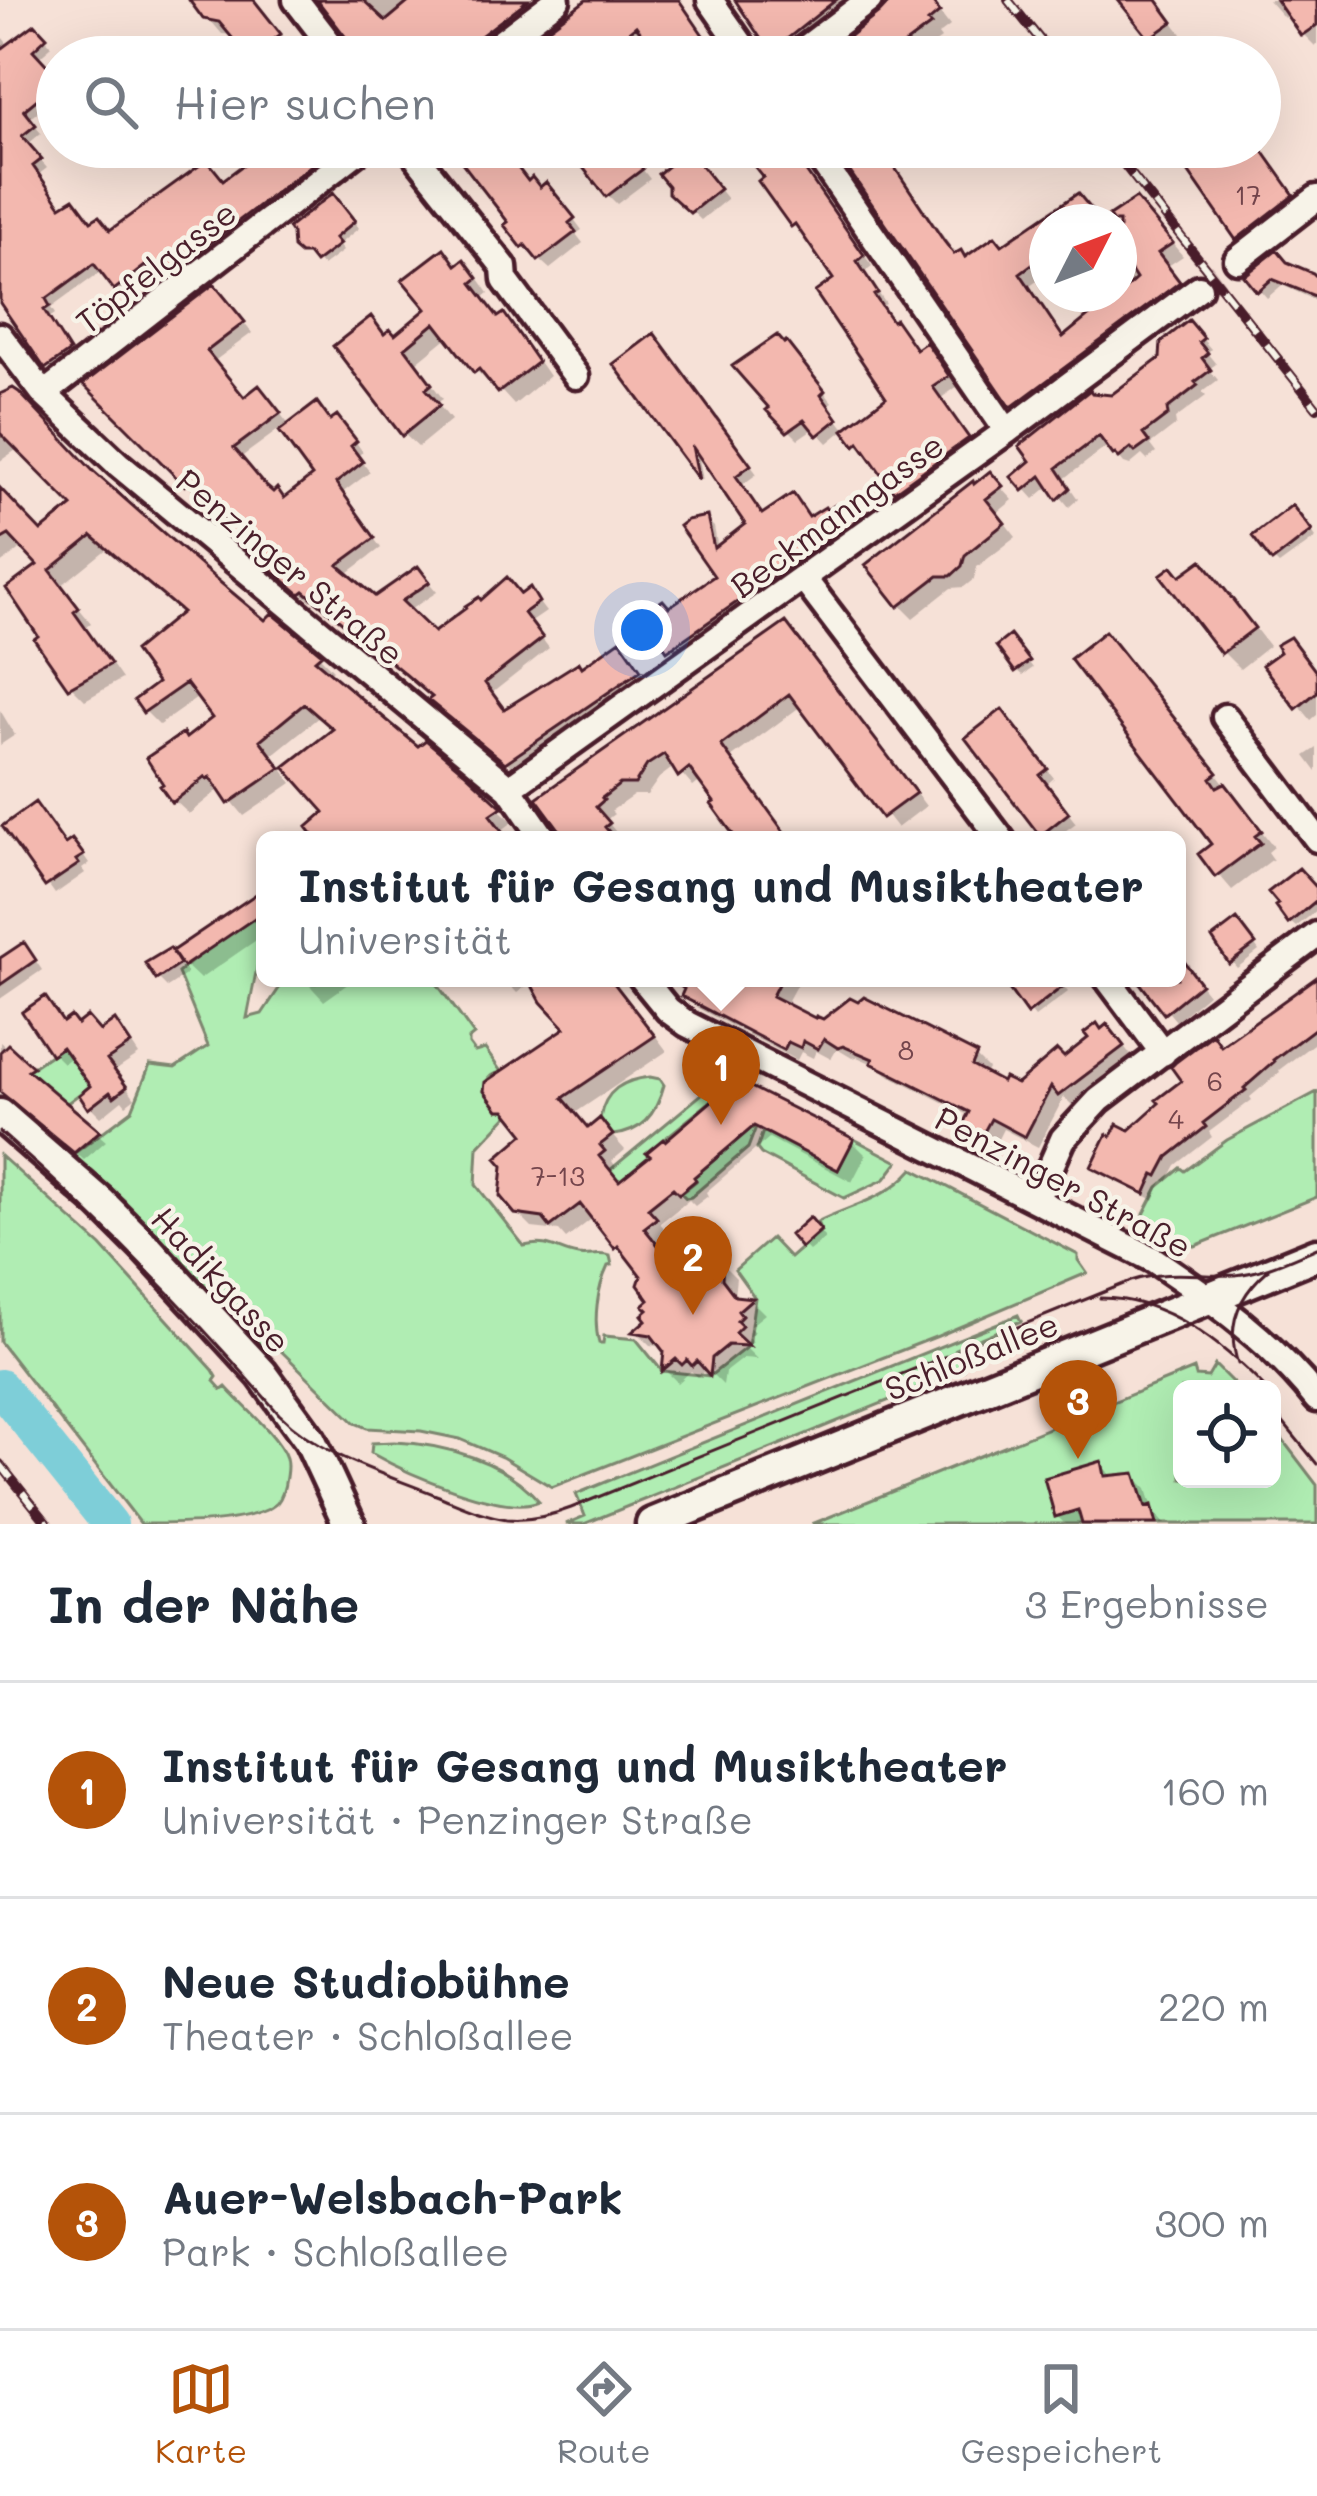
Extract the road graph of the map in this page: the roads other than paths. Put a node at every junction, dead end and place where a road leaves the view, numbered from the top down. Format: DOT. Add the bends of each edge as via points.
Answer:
graph roads {
  1 [pos="296,0"];
  2 [pos="557,0"];
  3 [pos="710,0"];
  4 [pos="869,0"];
  5 [pos="324,36"];
  6 [pos="510,36"];
  7 [pos="735,36"];
  8 [pos="822,36"];
  9 [pos="336,168"];
  10 [pos="426,168"];
  11 [pos="826,168"];
  12 [pos="1317,198"];
  13 [pos="1237,260"];
  14 [pos="1199,289"];
  15 [pos="0,336"];
  16 [pos="8,365"];
  17 [pos="576,376"];
  18 [pos="44,394"];
  19 [pos="1007,431"];
  20 [pos="803,578"];
  21 [pos="1225,717"];
  22 [pos="509,788"];
  23 [pos="539,831"];
  24 [pos="995,831"];
  25 [pos="1317,839"];
  26 [pos="1317,935"];
  27 [pos="649,987"];
  28 [pos="1114,987"];
  29 [pos="1163,1052"];
  30 [pos="0,1115"];
  31 [pos="1036,1201"];
  32 [pos="1317,1254"];
  33 [pos="1210,1297"];
  34 [pos="1317,1399"];
  35 [pos="379,1523"];
  36 [pos="354,1524"];
  37 [pos="652,1524"];
  1 -- 5 [label="street"];
  2 -- 6 [label="street"];
  3 -- 7 [label="street"];
  4 -- 8 [label="street"];
  9 -- 18 [label="street, Töpfelgasse"];
  10 -- 17 [label="street"];
  11 -- 19 [label="street"];
  12 -- 13 [label="street"];
  14 -- 19 [label="street, Beckmanngasse"];
  15 -- 16 [label="street, Penzinger Straße"];
  16 -- 18 [label="street, Penzinger Straße"];
  18 -- 22 [label="street, Penzinger Straße"];
  19 -- 20 [label="street, Beckmanngasse"];
  20 -- 22 [label="street, Beckmanngasse"];
  20 -- 24 [label="street"];
  21 -- 25 [label="street"];
  22 -- 23 [label="street, Penzinger Straße"];
  26 -- 29 [label="street"];
  27 -- 31 [label="street, Penzinger Straße" via="687,1024"];
  28 -- 29 [label="street"];
  29 -- 31 [label="street" via="1099,1100 1064,1139"];
  30 -- 36 [label="main road, Hadikgasse" via="101,1203 262,1374 310,1440"];
  31 -- 33 [label="street, Penzinger Straße"];
  32 -- 33 [label="main road, Schloßallee"];
  33 -- 34 [label="street, Penzinger Straße"];
  33 -- 37 [label="main road, Schloßallee"];
  35 -- 36 [label="main road"];
}
